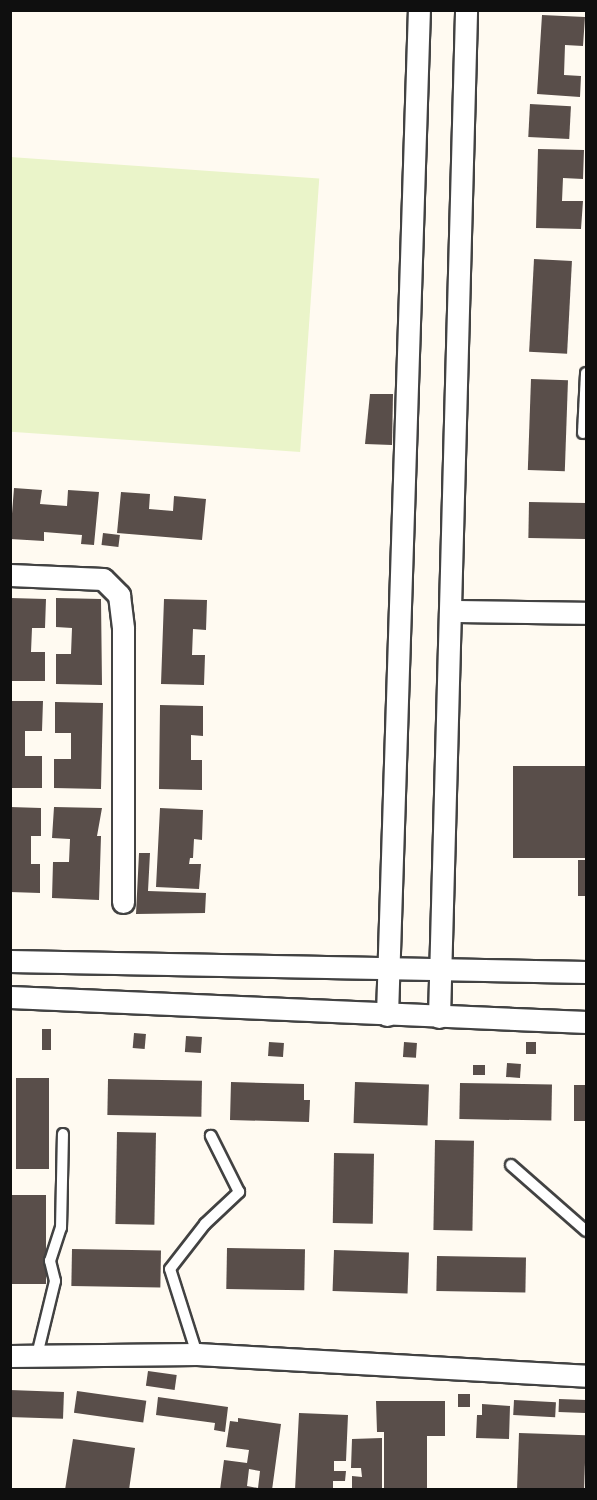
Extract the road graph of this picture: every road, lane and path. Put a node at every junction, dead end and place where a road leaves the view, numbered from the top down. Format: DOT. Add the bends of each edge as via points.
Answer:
graph roads {
  1 [pos="419,10"];
  2 [pos="466,10"];
  3 [pos="586,374"];
  4 [pos="583,433"];
  5 [pos="10,575"];
  6 [pos="450,611"];
  7 [pos="586,613"];
  8 [pos="123,902"];
  9 [pos="10,961"];
  10 [pos="390,967"];
  11 [pos="438,968"];
  12 [pos="586,972"];
  13 [pos="10,997"];
  14 [pos="387,1015"];
  15 [pos="439,1017"];
  16 [pos="586,1022"];
  17 [pos="63,1134"];
  18 [pos="211,1136"];
  19 [pos="511,1165"];
  20 [pos="586,1231"];
  21 [pos="197,1354"];
  22 [pos="38,1355"];
  23 [pos="10,1356"];
  24 [pos="586,1376"];
  1 -- 10 [label="street"];
  2 -- 6 [label="street"];
  3 -- 4 [label="lane"];
  5 -- 8 [label="street" via="103,579 118,595 123,628"];
  6 -- 7 [label="street"];
  6 -- 11 [label="street"];
  9 -- 10 [label="street"];
  10 -- 11 [label="street"];
  10 -- 14 [label="street"];
  11 -- 12 [label="street"];
  11 -- 15 [label="street"];
  13 -- 14 [label="street"];
  14 -- 15 [label="street"];
  15 -- 16 [label="street"];
  17 -- 22 [label="lane" via="61,1228 50,1261 55,1281"];
  18 -- 21 [label="lane" via="239,1192 205,1224 170,1269"];
  19 -- 20 [label="lane"];
  21 -- 22 [label="street"];
  21 -- 24 [label="street"];
  22 -- 23 [label="street"];
}
